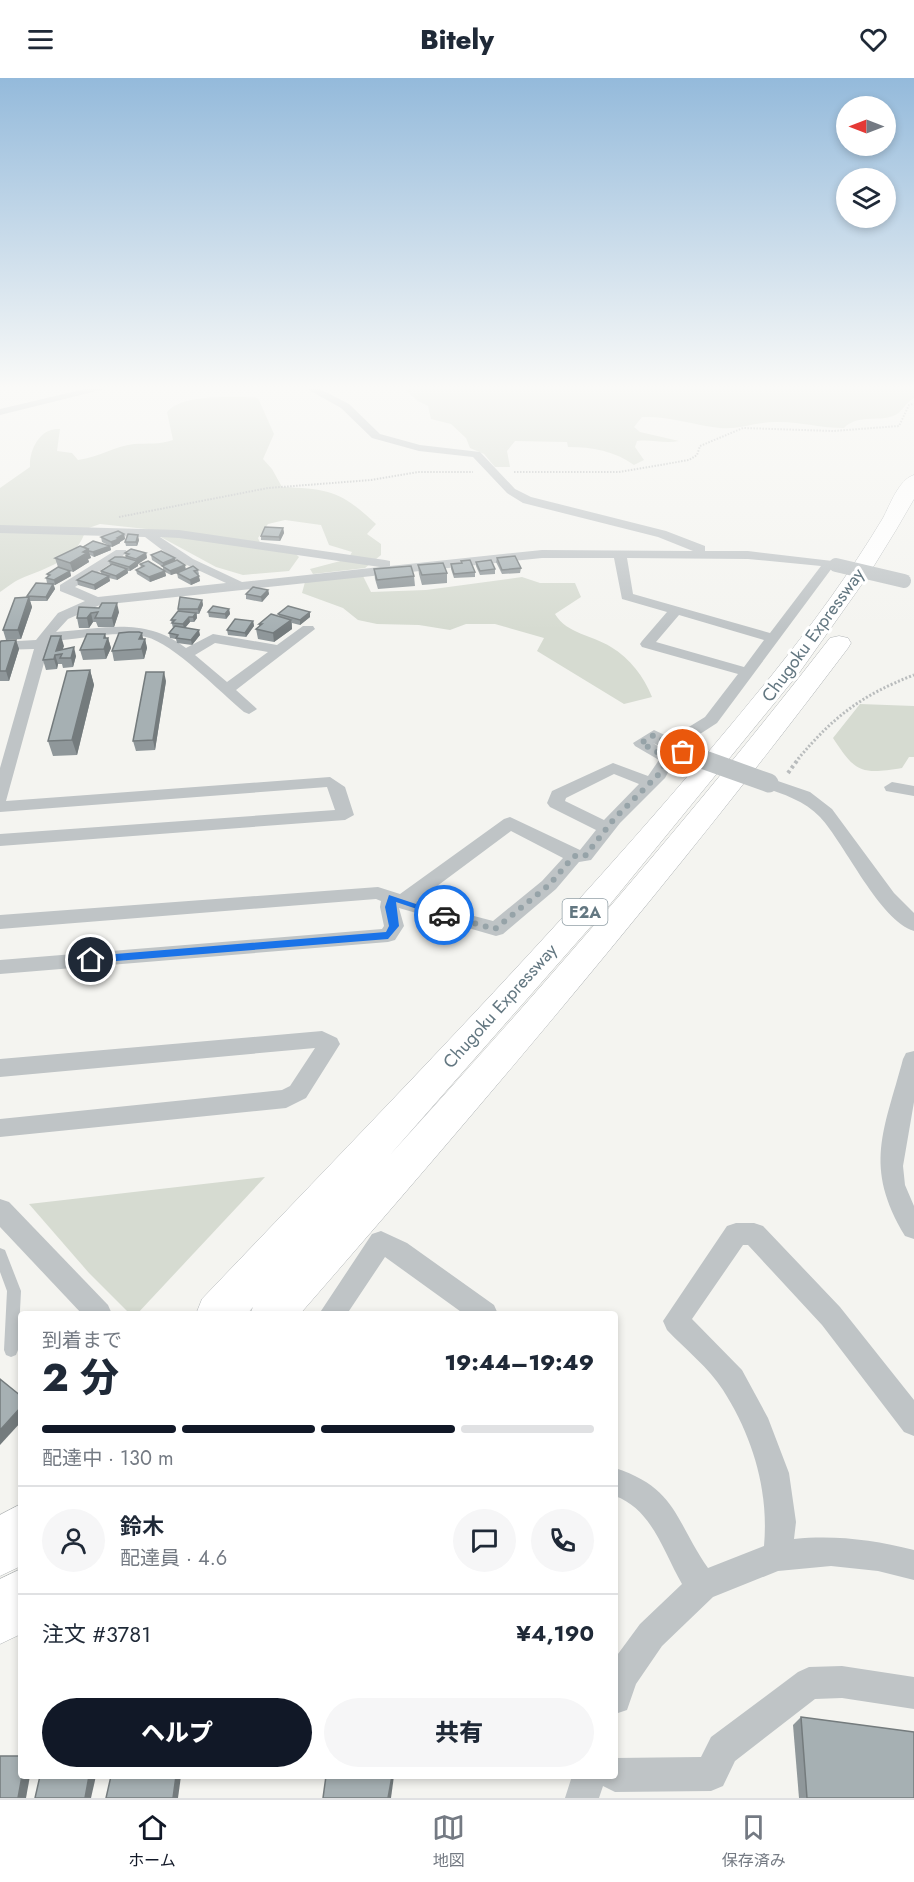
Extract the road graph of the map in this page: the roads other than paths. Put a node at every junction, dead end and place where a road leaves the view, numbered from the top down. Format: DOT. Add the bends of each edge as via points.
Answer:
graph roads {
  1 [pos="491,469"];
  2 [pos="914,481"];
  3 [pos="914,525"];
  4 [pos="0,529"];
  5 [pos="87,532"];
  6 [pos="147,532"];
  7 [pos="10,543"];
  8 [pos="121,553"];
  9 [pos="620,553"];
  10 [pos="709,554"];
  11 [pos="832,564"];
  12 [pos="396,568"];
  13 [pos="909,582"];
  14 [pos="241,585"];
  15 [pos="97,602"];
  16 [pos="675,610"];
  17 [pos="308,629"];
  18 [pos="773,638"];
  19 [pos="43,640"];
  20 [pos="0,646"];
  21 [pos="280,650"];
  22 [pos="185,655"];
  23 [pos="746,672"];
  24 [pos="226,690"];
  25 [pos="249,710"];
  26 [pos="677,748"];
  27 [pos="3,777"];
  28 [pos="651,783"];
  29 [pos="892,787"];
  30 [pos="914,790"];
  31 [pos="0,798"];
  32 [pos="0,807"];
  33 [pos="607,829"];
  34 [pos="0,840"];
  35 [pos="574,856"];
  36 [pos="397,900"];
  37 [pos="0,922"];
  38 [pos="914,924"];
  39 [pos="0,967"];
  40 [pos="914,1059"];
  41 [pos="0,1068"];
  42 [pos="907,1127"];
  43 [pos="0,1128"];
  44 [pos="2,1216"];
  45 [pos="914,1228"];
  46 [pos="0,1254"];
  47 [pos="96,1311"];
  48 [pos="221,1311"];
  49 [pos="275,1311"];
  50 [pos="334,1311"];
  51 [pos="481,1311"];
  52 [pos="11,1350"];
  53 [pos="914,1422"];
  54 [pos="618,1482"];
  55 [pos="18,1532"];
  56 [pos="0,1551"];
  57 [pos="778,1556"];
  58 [pos="914,1565"];
  59 [pos="702,1586"];
  60 [pos="18,1597"];
  61 [pos="0,1618"];
  62 [pos="618,1689"];
  63 [pos="914,1693"];
  64 [pos="618,1775"];
  65 [pos="588,1779"];
  66 [pos="582,1798"];
  1 -- 10 [label="street" via="511,491 527,500 662,534"];
  2 -- 48 [label="highway, Chugoku Expressway / E2A" via="886,532 819,633 707,771 474,1036"];
  3 -- 49 [label="highway, Chugoku Expressway / E2A" via="841,640 732,781 504,1052"];
  4 -- 5 [label="street"];
  5 -- 6 [label="street"];
  5 -- 7 [label="street"];
  6 -- 12 [label="street" via="376,560"];
  6 -- 14 [label="street" via="177,557"];
  8 -- 15 [label="street" via="65,588"];
  9 -- 10 [label="street"];
  9 -- 12 [label="street" via="542,554"];
  9 -- 16 [label="street" via="627,596"];
  10 -- 11 [label="street" via="774,556"];
  11 -- 13 [label="street, bridge"];
  11 -- 18 [label="street"];
  12 -- 14 [label="street"];
  14 -- 15 [label="street"];
  15 -- 19 [label="street" via="63,616"];
  16 -- 18 [label="street"];
  16 -- 23 [label="street" via="647,644"];
  17 -- 21 [label="street"];
  18 -- 23 [label="street"];
  19 -- 20 [label="street"];
  19 -- 22 [label="street" via="137,631 153,633"];
  19 -- 27 [label="street"];
  21 -- 22 [label="street" via="213,638"];
  21 -- 24 [label="street"];
  22 -- 24 [label="street"];
  23 -- 26 [label="street" via="711,720"];
  24 -- 25 [label="street"];
  26 -- 28 [label="street" via="654,735 641,743 668,758"];
  26 -- 38 [label="street, bridge" via="804,796 826,813 887,898"];
  27 -- 31 [label="street"];
  28 -- 33 [label="street"];
  28 -- 33 [label="street" via="613,768 558,795 556,803"];
  29 -- 30 [label="street"];
  32 -- 34 [label="street" via="330,782 337,787 345,815"];
  33 -- 35 [label="street" via="585,856"];
  35 -- 36 [label="street" via="510,822"];
  35 -- 36 [label="street" via="549,885 495,929"];
  36 -- 37 [label="street" via="378,893"];
  36 -- 39 [label="street" via="390,907 394,926 388,935"];
  40 -- 42 [label="street"];
  41 -- 43 [label="street" via="322,1040 329,1044 298,1092 286,1099"];
  42 -- 45 [label="street" via="891,1176 898,1202"];
  44 -- 47 [label="street"];
  46 -- 52 [label="lane" via="14,1291"];
  50 -- 51 [label="street" via="381,1242"];
  53 -- 57 [label="street" via="831,1316 754,1234 736,1234 676,1321 732,1379 758,1428 774,1473 781,1522"];
  54 -- 59 [label="street" via="628,1484 658,1507 689,1570"];
  55 -- 56 [label="highway"];
  57 -- 58 [label="street" via="831,1551"];
  57 -- 59 [label="street"];
  59 -- 62 [label="street" via="651,1635 622,1676"];
  60 -- 61 [label="highway"];
  63 -- 64 [label="street" via="842,1682 809,1683 723,1749 711,1774"];
  65 -- 66 [label="street"];
}
